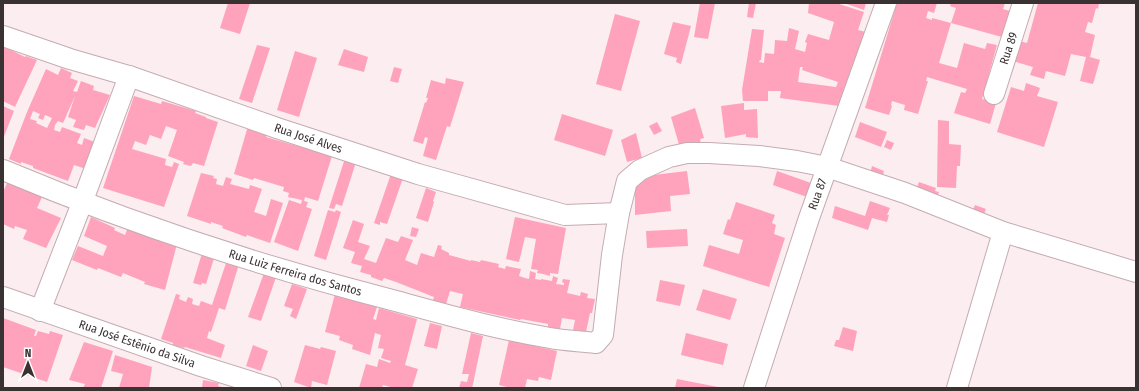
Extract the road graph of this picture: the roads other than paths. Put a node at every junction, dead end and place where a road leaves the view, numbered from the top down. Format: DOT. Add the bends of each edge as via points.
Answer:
graph roads {
  1 [pos="886,3"];
  2 [pos="1023,3"];
  3 [pos="3,36"];
  4 [pos="129,76"];
  5 [pos="994,94"];
  6 [pos="827,167"];
  7 [pos="3,170"];
  8 [pos="82,203"];
  9 [pos="618,213"];
  10 [pos="1003,232"];
  11 [pos="1136,272"];
  12 [pos="3,298"];
  13 [pos="40,311"];
  14 [pos="271,388"];
  15 [pos="754,388"];
  16 [pos="957,388"];
  1 -- 6 [label="street, Rua 87"];
  2 -- 5 [label="street, Rua 89"];
  3 -- 4 [label="street, Rua José Alves"];
  4 -- 8 [label="street"];
  4 -- 9 [label="street, Rua José Alves" via="418,174 565,215"];
  6 -- 9 [label="street" via="797,160 687,153 669,157 640,170 627,181"];
  6 -- 10 [label="street" via="905,193"];
  6 -- 15 [label="street, Rua 87"];
  7 -- 8 [label="street, Rua Luiz Ferreira dos Santos"];
  8 -- 9 [label="street, Rua Luiz Ferreira dos Santos" via="351,290 484,324 551,338 596,343 603,335"];
  8 -- 13 [label="street"];
  10 -- 11 [label="street"];
  10 -- 16 [label="street"];
  12 -- 13 [label="street, Rua José Estênio da Silva"];
  13 -- 14 [label="street, Rua José Estênio da Silva"];
}
